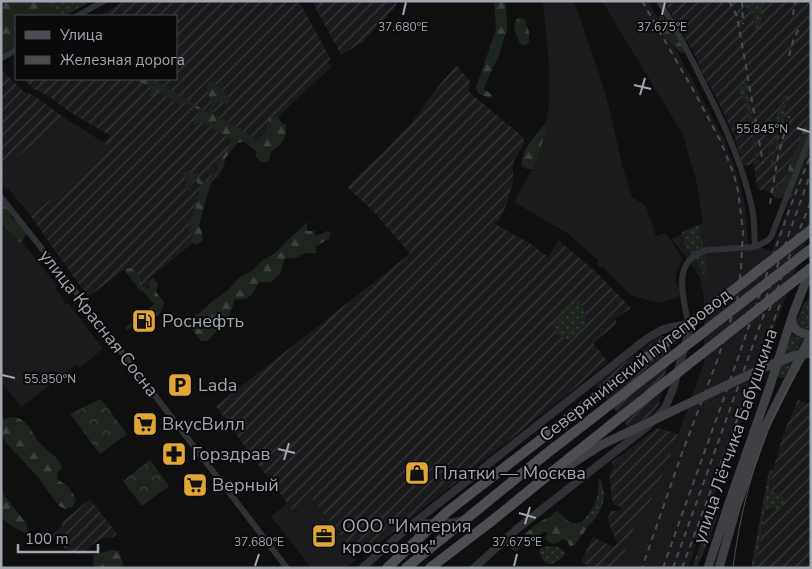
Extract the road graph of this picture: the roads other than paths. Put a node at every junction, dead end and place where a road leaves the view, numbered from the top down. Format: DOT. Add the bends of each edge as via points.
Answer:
graph roads {
  1 [pos="104,1"];
  2 [pos="660,1"];
  3 [pos="79,15"];
  4 [pos="15,51"];
  5 [pos="1,58"];
  6 [pos="811,135"];
  7 [pos="1,198"];
  8 [pos="811,230"];
  9 [pos="754,247"];
  10 [pos="811,249"];
  11 [pos="811,268"];
  12 [pos="811,293"];
  13 [pos="800,298"];
  14 [pos="793,314"];
  15 [pos="688,320"];
  16 [pos="811,335"];
  17 [pos="811,353"];
  18 [pos="552,472"];
  19 [pos="468,518"];
  20 [pos="405,530"];
  21 [pos="433,566"];
  22 [pos="286,568"];
  23 [pos="362,568"];
  24 [pos="387,568"];
  25 [pos="406,568"];
  26 [pos="474,568"];
  27 [pos="708,568"];
  28 [pos="719,568"];
  1 -- 3 [label="street"];
  2 -- 9 [label="street" via="688,51 734,148 753,210"];
  4 -- 5 [label="street"];
  6 -- 9 [label="street" via="771,237"];
  7 -- 22 [label="street, улица Красная Сосна"];
  8 -- 24 [label="main road, bridge" via="447,512"];
  9 -- 15 [label="street" via="702,251 690,260 682,277"];
  10 -- 19 [label="main road, Северянинский путепровод, bridge"];
  11 -- 13 [label="main road, улица Лётчика Бабушкина"];
  11 -- 18 [label="main road, Северянинский путепровод, bridge"];
  12 -- 13 [label="main road"];
  13 -- 14 [label="main road, улица Лётчика Бабушкина"];
  14 -- 16 [label="main road" via="795,330"];
  14 -- 27 [label="main road, улица Лётчика Бабушкина"];
  15 -- 20 [label="street" via="658,331 645,340"];
  15 -- 26 [label="street" via="688,334 673,389 657,418 518,528"];
  16 -- 28 [label="main road, улица Лётчика Бабушкина" via="766,427 737,505"];
  17 -- 18 [label="main road, bridge" via="763,368 601,445"];
  18 -- 21 [label="main road, Северянинский путепровод"];
  19 -- 20 [label="street" via="456,523 424,523"];
  19 -- 25 [label="main road, Северянинский путепровод"];
  20 -- 23 [label="street"];
}
